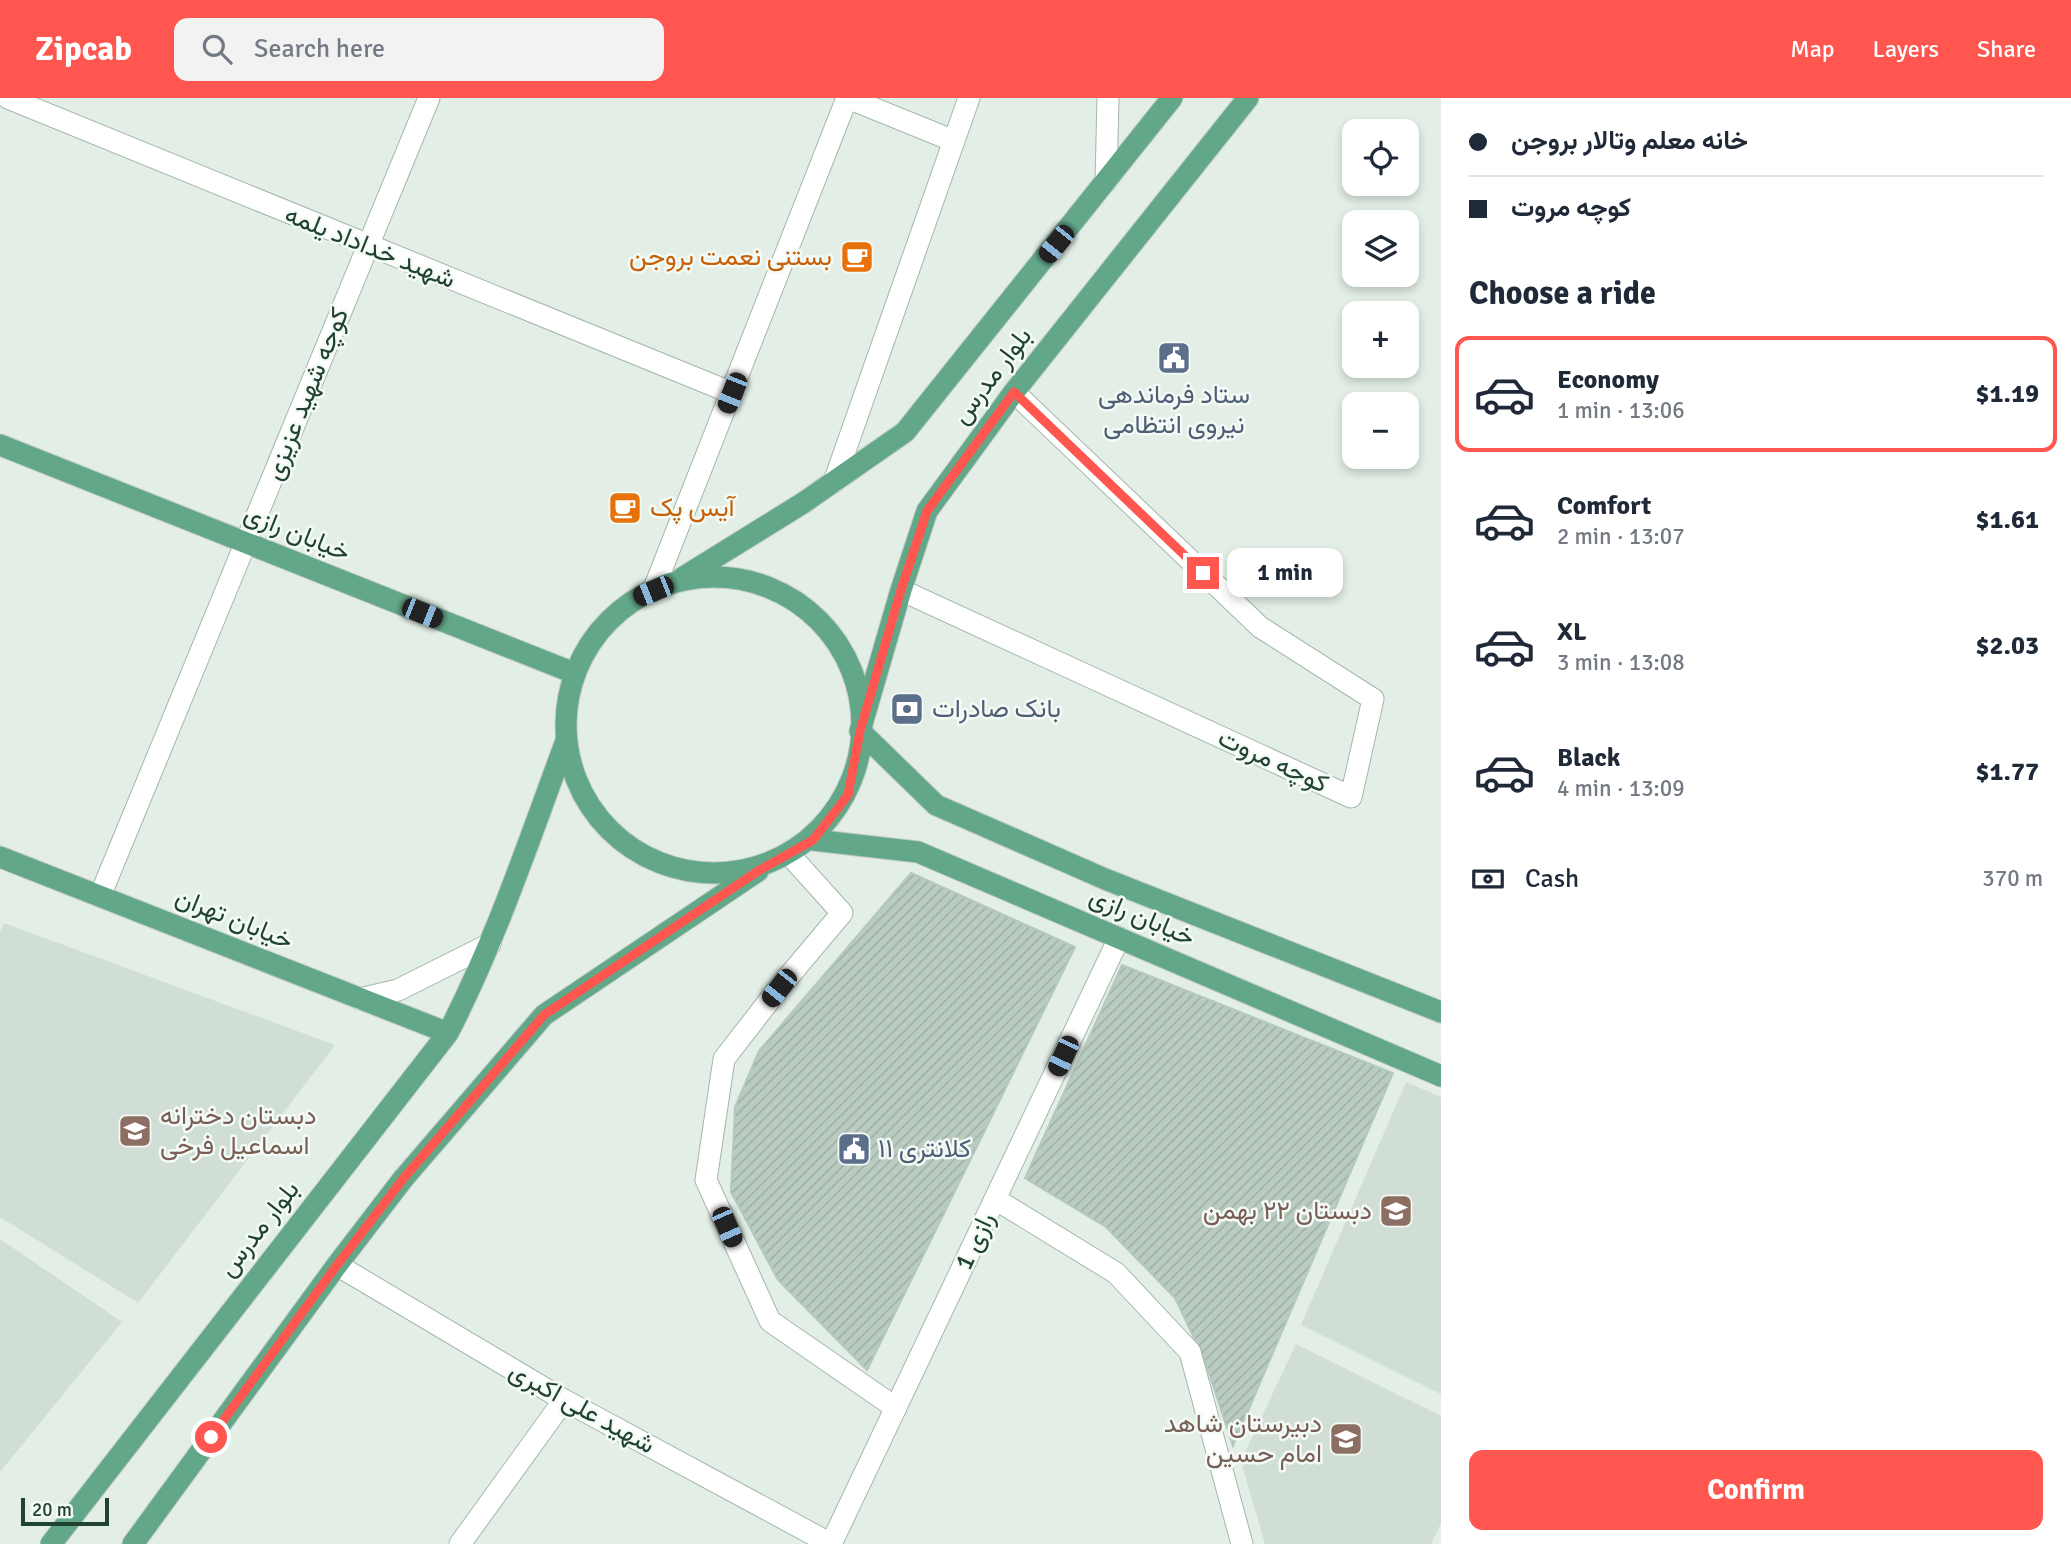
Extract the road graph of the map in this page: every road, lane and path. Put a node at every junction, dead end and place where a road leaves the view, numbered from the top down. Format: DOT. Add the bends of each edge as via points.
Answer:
graph roads {
  1 [pos="6,98"];
  2 [pos="429,98"];
  3 [pos="848,98"];
  4 [pos="970,98"];
  5 [pos="1108,98"];
  6 [pos="1172,98"];
  7 [pos="1248,98"];
  8 [pos="0,107"];
  9 [pos="954,141"];
  10 [pos="1106,181"];
  11 [pos="368,246"];
  12 [pos="1014,392"];
  13 [pos="732,393"];
  14 [pos="0,445"];
  15 [pos="834,482"];
  16 [pos="246,542"];
  17 [pos="680,579"];
  18 [pos="901,590"];
  19 [pos="653,591"];
  20 [pos="574,673"];
  21 [pos="860,731"];
  22 [pos="566,741"];
  23 [pos="813,840"];
  24 [pos="788,853"];
  25 [pos="0,857"];
  26 [pos="758,871"];
  27 [pos="100,896"];
  28 [pos="1119,938"];
  29 [pos="490,944"];
  30 [pos="360,999"];
  31 [pos="1441,1012"];
  32 [pos="448,1033"];
  33 [pos="1441,1076"];
  34 [pos="995,1199"];
  35 [pos="337,1265"];
  36 [pos="565,1400"];
  37 [pos="895,1408"];
  38 [pos="51,1544"];
  39 [pos="133,1544"];
  40 [pos="460,1544"];
  41 [pos="831,1544"];
  42 [pos="1242,1544"];
  1 -- 8 [label="street"];
  1 -- 11 [label="street, شهید خداداد یلمه"];
  2 -- 11 [label="street, کوچه شهید عزیزی"];
  3 -- 9 [label="street"];
  3 -- 13 [label="street"];
  4 -- 9 [label="street"];
  5 -- 10 [label="street"];
  6 -- 10 [label="main road, بلوار مدرس"];
  7 -- 12 [label="main road, بلوار مدرس"];
  9 -- 15 [label="street"];
  10 -- 15 [label="main road, بلوار مدرس" via="905,432"];
  11 -- 13 [label="street, شهید خداداد یلمه"];
  11 -- 16 [label="street, کوچه شهید عزیزی"];
  12 -- 18 [label="main road, بلوار مدرس" via="927,511"];
  12 -- 18 [label="street, کوچه مروت" via="1260,627 1373,699 1351,797"];
  13 -- 19 [label="street"];
  14 -- 16 [label="main road, خیابان رازی"];
  15 -- 17 [label="main road, بلوار مدرس"];
  16 -- 20 [label="main road, خیابان رازی"];
  16 -- 27 [label="street, کوچه شهید عزیزی"];
  17 -- 19 [label="main road"];
  17 -- 21 [label="main road" via="727,576 762,584 813,612 843,649 861,693"];
  18 -- 21 [label="main road, بلوار مدرس"];
  19 -- 20 [label="main road" via="635,598 598,631"];
  20 -- 22 [label="main road" via="566,707"];
  21 -- 23 [label="main road" via="848,795"];
  21 -- 31 [label="main road, خیابان رازی" via="936,805 1105,879"];
  22 -- 26 [label="main road" via="576,783 598,820 629,850 668,869"];
  22 -- 29 [label="main road, بلوار مدرس"];
  23 -- 24 [label="main road"];
  23 -- 28 [label="main road, خیابان رازی" via="918,852"];
  24 -- 26 [label="main road"];
  24 -- 37 [label="street" via="842,913 724,1059 706,1180 770,1321"];
  25 -- 27 [label="main road, خیابان تهران"];
  26 -- 35 [label="main road" via="544,1015 403,1179"];
  27 -- 30 [label="main road, خیابان تهران"];
  28 -- 33 [label="main road, خیابان رازی"];
  28 -- 34 [label="street, رازی 1"];
  29 -- 30 [label="street" via="398,990"];
  29 -- 32 [label="main road, بلوار مدرس"];
  30 -- 32 [label="main road, خیابان تهران"];
  32 -- 38 [label="main road, بلوار مدرس"];
  34 -- 37 [label="street, رازی 1"];
  34 -- 42 [label="street" via="1116,1273 1190,1352"];
  35 -- 36 [label="street, شهید علی اکبری"];
  35 -- 39 [label="main road"];
  36 -- 40 [label="street"];
  36 -- 41 [label="street, شهید علی اکبری"];
  37 -- 41 [label="street, رازی 1"];
}
